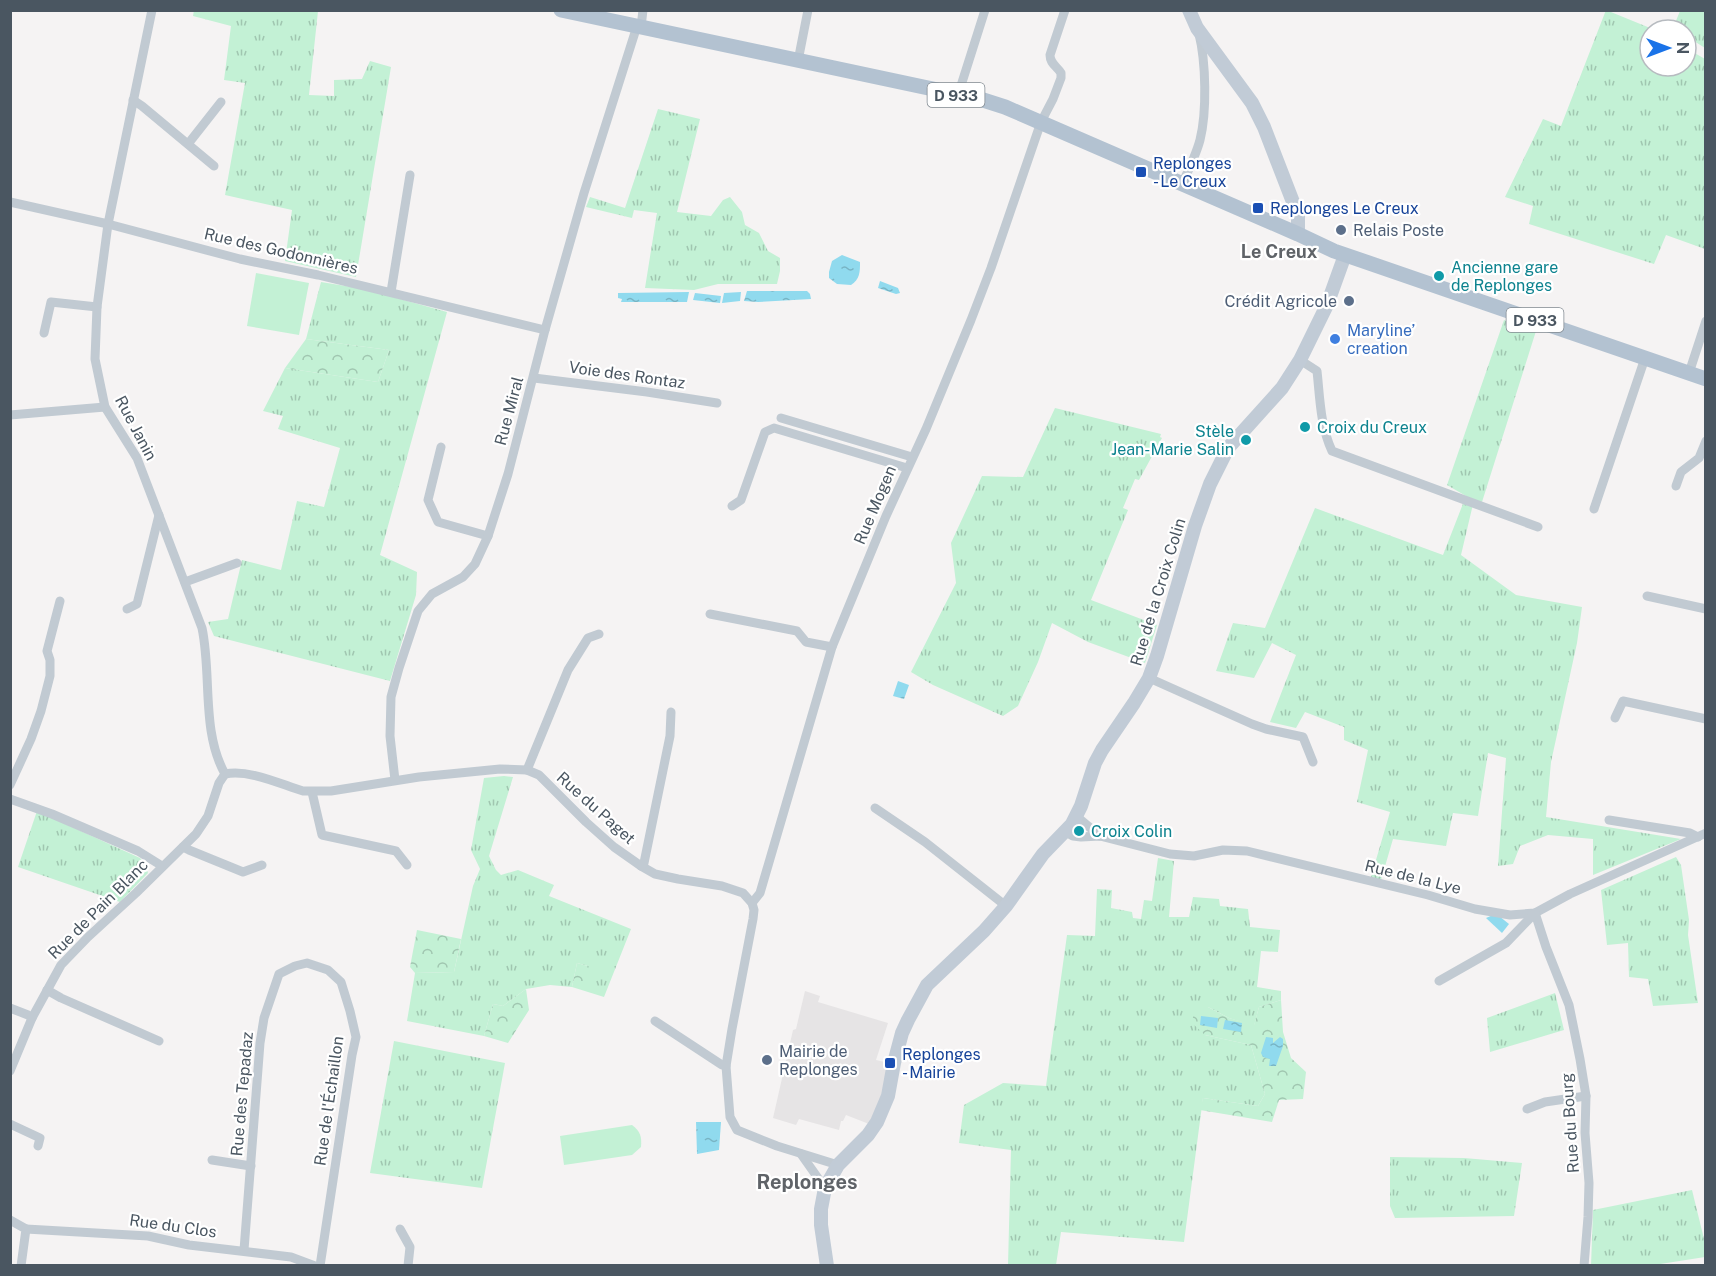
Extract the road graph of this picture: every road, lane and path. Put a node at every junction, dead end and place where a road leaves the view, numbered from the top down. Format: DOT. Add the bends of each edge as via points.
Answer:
graph roads {
  1 [pos="152,10"];
  2 [pos="561,10"];
  3 [pos="643,10"];
  4 [pos="808,10"];
  5 [pos="985,10"];
  6 [pos="1065,10"];
  7 [pos="1189,10"];
  8 [pos="639,26"];
  9 [pos="1197,28"];
  10 [pos="1220,60"];
  11 [pos="798,61"];
  12 [pos="1203,64"];
  13 [pos="958,95"];
  14 [pos="133,100"];
  15 [pos="221,102"];
  16 [pos="1041,122"];
  17 [pos="188,144"];
  18 [pos="214,166"];
  19 [pos="410,176"];
  20 [pos="1182,183"];
  21 [pos="10,202"];
  22 [pos="108,224"];
  23 [pos="1298,234"];
  24 [pos="1345,255"];
  25 [pos="391,292"];
  26 [pos="97,307"];
  27 [pos="1706,321"];
  28 [pos="545,330"];
  29 [pos="44,333"];
  30 [pos="1645,358"];
  31 [pos="1300,360"];
  32 [pos="1689,373"];
  33 [pos="534,378"];
  34 [pos="1706,379"];
  35 [pos="717,403"];
  36 [pos="105,407"];
  37 [pos="10,415"];
  38 [pos="781,418"];
  39 [pos="1706,441"];
  40 [pos="441,447"];
  41 [pos="912,457"];
  42 [pos="907,468"];
  43 [pos="1676,486"];
  44 [pos="732,506"];
  45 [pos="1594,509"];
  46 [pos="159,515"];
  47 [pos="1538,527"];
  48 [pos="488,536"];
  49 [pos="237,563"];
  50 [pos="185,582"];
  51 [pos="1647,596"];
  52 [pos="60,601"];
  53 [pos="127,609"];
  54 [pos="1706,609"];
  55 [pos="710,614"];
  56 [pos="599,634"];
  57 [pos="832,647"];
  58 [pos="1149,678"];
  59 [pos="671,712"];
  60 [pos="1615,718"];
  61 [pos="1706,719"];
  62 [pos="1313,762"];
  63 [pos="527,770"];
  64 [pos="225,774"];
  65 [pos="395,780"];
  66 [pos="10,785"];
  67 [pos="312,792"];
  68 [pos="10,799"];
  69 [pos="874,808"];
  70 [pos="1076,816"];
  71 [pos="1609,820"];
  72 [pos="1066,832"];
  73 [pos="1702,835"];
  74 [pos="1100,836"];
  75 [pos="183,847"];
  76 [pos="262,865"];
  77 [pos="407,865"];
  78 [pos="162,866"];
  79 [pos="641,866"];
  80 [pos="752,903"];
  81 [pos="1006,906"];
  82 [pos="1535,913"];
  83 [pos="308,963"];
  84 [pos="1439,981"];
  85 [pos="47,990"];
  86 [pos="10,1008"];
  87 [pos="32,1018"];
  88 [pos="655,1022"];
  89 [pos="159,1041"];
  90 [pos="726,1066"];
  91 [pos="10,1071"];
  92 [pos="1586,1096"];
  93 [pos="1527,1109"];
  94 [pos="10,1124"];
  95 [pos="38,1146"];
  96 [pos="801,1154"];
  97 [pos="212,1160"];
  98 [pos="838,1165"];
  99 [pos="251,1166"];
  100 [pos="825,1188"];
  101 [pos="10,1220"];
  102 [pos="26,1229"];
  103 [pos="400,1229"];
  104 [pos="244,1250"];
  105 [pos="21,1266"];
  106 [pos="315,1266"];
  107 [pos="320,1266"];
  108 [pos="408,1266"];
  109 [pos="827,1266"];
  110 [pos="1584,1266"];
  1 -- 14 [label="street, Rue Janin"];
  2 -- 8 [label="main road, D 933"];
  3 -- 8 [label="street, Rue Miral"];
  4 -- 11 [label="street"];
  5 -- 13 [label="street"];
  6 -- 16 [label="street, Rue Mogen" via="1050,55 1060,78"];
  7 -- 9 [label="street"];
  8 -- 11 [label="main road, D 933"];
  8 -- 28 [label="street, Rue Miral" via="584,193"];
  9 -- 10 [label="street"];
  9 -- 12 [label="street"];
  10 -- 12 [label="street"];
  10 -- 23 [label="street" via="1252,103 1264,127 1298,216"];
  11 -- 13 [label="main road, D 933"];
  12 -- 20 [label="street" via="1203,124"];
  13 -- 16 [label="main road, D 933" via="1005,107"];
  14 -- 17 [label="street"];
  14 -- 22 [label="street, Rue Janin"];
  15 -- 17 [label="street"];
  16 -- 20 [label="main road, D 933"];
  16 -- 41 [label="street, Rue Mogen" via="971,320"];
  17 -- 18 [label="street"];
  19 -- 25 [label="street"];
  20 -- 23 [label="main road, D 933"];
  21 -- 22 [label="street, Rue des Godonnières"];
  22 -- 25 [label="street, Rue des Godonnières" via="240,259"];
  22 -- 26 [label="street, Rue Janin"];
  23 -- 24 [label="main road, D 933"];
  24 -- 30 [label="main road, D 933"];
  24 -- 31 [label="street, Rue de la Croix Colin" via="1327,305"];
  25 -- 28 [label="street, Rue des Godonnières"];
  26 -- 29 [label="street" via="51,302"];
  26 -- 36 [label="street, Rue Janin" via="95,359"];
  27 -- 32 [label="street"];
  28 -- 33 [label="street, Rue Miral"];
  30 -- 32 [label="main road, D 933"];
  30 -- 45 [label="street"];
  31 -- 47 [label="street" via="1317,370 1322,418 1332,451"];
  31 -- 58 [label="street, Rue de la Croix Colin" via="1282,388 1228,448 1210,484"];
  32 -- 34 [label="main road, D 933"];
  33 -- 35 [label="street, Voie des Rontaz"];
  33 -- 48 [label="street, Rue Miral"];
  36 -- 37 [label="street"];
  36 -- 46 [label="street, Rue Janin" via="137,458"];
  38 -- 41 [label="street"];
  39 -- 43 [label="street" via="1699,458 1681,472"];
  40 -- 48 [label="street" via="428,500 438,522"];
  41 -- 42 [label="street, Rue Mogen"];
  42 -- 44 [label="street" via="774,428 765,432 741,500"];
  42 -- 57 [label="street, Rue Mogen"];
  46 -- 50 [label="street, Rue Janin"];
  46 -- 53 [label="street" via="137,604"];
  48 -- 65 [label="street, Rue Miral" via="475,564 463,577 432,594 418,611 391,697"];
  49 -- 50 [label="street"];
  50 -- 64 [label="street, Rue Janin" via="207,649 210,728 215,755"];
  51 -- 54 [label="street"];
  52 -- 66 [label="street" via="47,651 50,676 42,711"];
  55 -- 57 [label="street" via="797,631 806,642"];
  56 -- 63 [label="street" via="588,638 568,670"];
  57 -- 80 [label="street, Rue Mogen" via="760,893"];
  58 -- 62 [label="street" via="1251,724 1303,737"];
  58 -- 70 [label="street, Rue de la Croix Colin" via="1095,763"];
  59 -- 79 [label="street" via="668,747"];
  60 -- 61 [label="street" via="1623,701"];
  63 -- 65 [label="street" via="500,769"];
  63 -- 79 [label="street, Rue du Paget" via="539,775 614,847"];
  64 -- 67 [label="street" via="247,773"];
  64 -- 75 [label="street" via="208,816"];
  65 -- 67 [label="street"];
  67 -- 77 [label="street" via="322,835 396,851"];
  68 -- 78 [label="street" via="138,851"];
  69 -- 81 [label="street" via="925,842"];
  70 -- 72 [label="street, Rue de la Croix Colin"];
  70 -- 74 [label="street, Rue de la Lye"];
  71 -- 73 [label="street"];
  72 -- 74 [label="street, Rue de la Lye" via="1081,837"];
  72 -- 81 [label="street, Rue de la Croix Colin" via="1043,854"];
  73 -- 82 [label="street, Rue de la Lye"];
  74 -- 82 [label="street, Rue de la Lye" via="1170,854 1247,851 1475,909 1510,915"];
  75 -- 76 [label="street" via="243,872"];
  75 -- 78 [label="street"];
  78 -- 85 [label="street, Rue de Pain Blanc" via="61,965"];
  79 -- 80 [label="street, Rue du Paget" via="656,874 722,885 743,893"];
  80 -- 90 [label="street" via="753,919"];
  81 -- 98 [label="street, Rue de la Croix Colin" via="927,985 902,1033 888,1096 877,1122"];
  82 -- 84 [label="street" via="1506,943"];
  82 -- 92 [label="street, Rue du Bourg" via="1569,1005"];
  83 -- 99 [label="street, Rue des Tepadaz" via="279,974 268,1000 260,1043"];
  83 -- 107 [label="street, Rue de l'Échaillon" via="328,970 341,982 356,1037"];
  85 -- 87 [label="street, Rue de Pain Blanc"];
  85 -- 89 [label="street"];
  86 -- 87 [label="street"];
  87 -- 91 [label="street, Rue de Pain Blanc"];
  88 -- 90 [label="street"];
  90 -- 96 [label="street" via="730,1117 737,1130"];
  92 -- 93 [label="street"];
  92 -- 110 [label="street, Rue du Bourg" via="1588,1206"];
  94 -- 95 [label="street" via="40,1138"];
  96 -- 98 [label="street"];
  96 -- 100 [label="street"];
  97 -- 99 [label="street"];
  98 -- 100 [label="street, Rue de la Croix Colin"];
  99 -- 104 [label="street, Rue des Tepadaz"];
  100 -- 109 [label="street" via="821,1225"];
  101 -- 102 [label="street"];
  102 -- 104 [label="street, Rue du Clos" via="148,1236"];
  102 -- 105 [label="street"];
  103 -- 108 [label="street" via="410,1248"];
  104 -- 106 [label="street, Rue du Clos" via="291,1257"];
}
